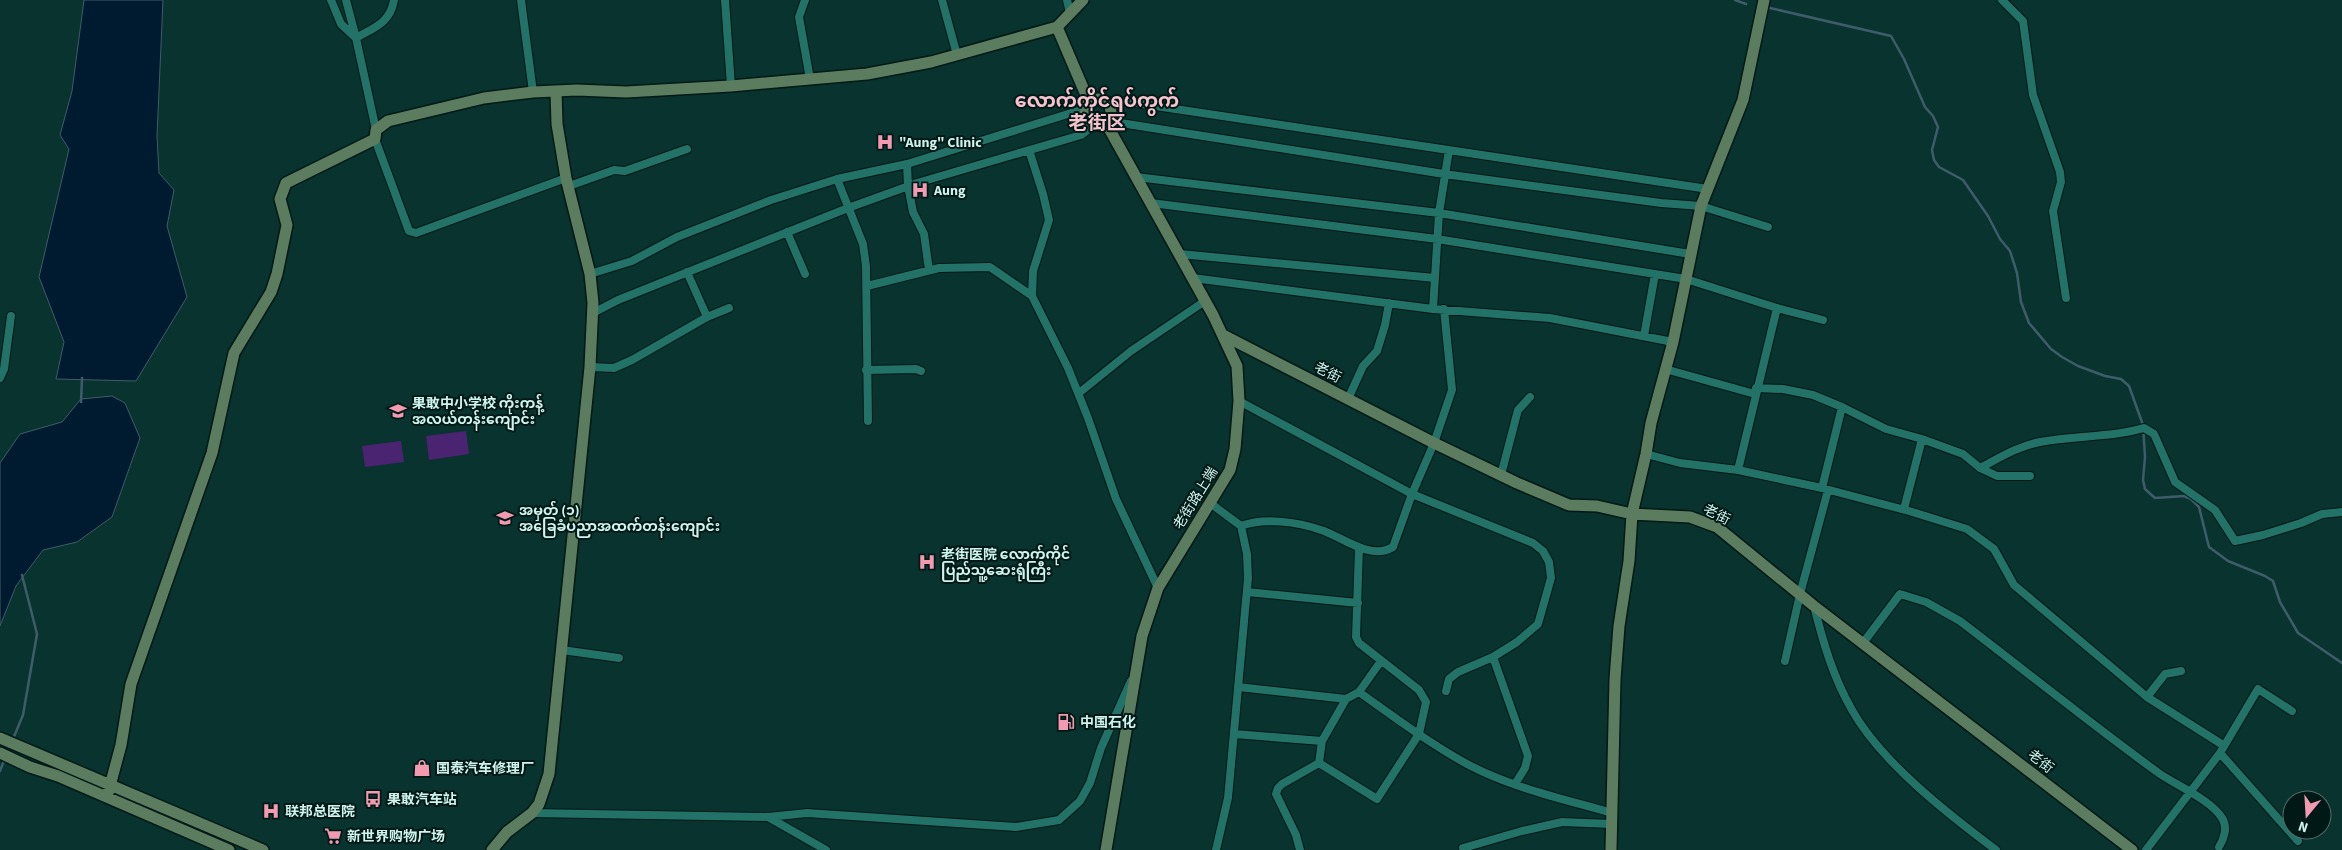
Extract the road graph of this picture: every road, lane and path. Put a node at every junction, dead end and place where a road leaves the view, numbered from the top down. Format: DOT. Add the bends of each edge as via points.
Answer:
graph roads {
  1 [pos="331,0"];
  2 [pos="346,0"];
  3 [pos="394,0"];
  4 [pos="521,0"];
  5 [pos="724,0"];
  6 [pos="805,0"];
  7 [pos="942,0"];
  8 [pos="1067,0"];
  9 [pos="1083,0"];
  10 [pos="1764,0"];
  11 [pos="2002,0"];
  12 [pos="1070,12"];
  13 [pos="1057,27"];
  14 [pos="356,38"];
  15 [pos="957,55"];
  16 [pos="810,79"];
  17 [pos="731,86"];
  18 [pos="556,91"];
  19 [pos="533,92"];
  20 [pos="1106,102"];
  21 [pos="1087,106"];
  22 [pos="1107,122"];
  23 [pos="1094,125"];
  24 [pos="375,135"];
  25 [pos="687,149"];
  26 [pos="1028,150"];
  27 [pos="1449,150"];
  28 [pos="907,164"];
  29 [pos="1444,174"];
  30 [pos="1136,177"];
  31 [pos="837,179"];
  32 [pos="567,182"];
  33 [pos="908,186"];
  34 [pos="1708,189"];
  35 [pos="1151,202"];
  36 [pos="1701,206"];
  37 [pos="848,208"];
  38 [pos="1440,213"];
  39 [pos="1768,227"];
  40 [pos="787,232"];
  41 [pos="1437,239"];
  42 [pos="1180,254"];
  43 [pos="1690,254"];
  44 [pos="929,270"];
  45 [pos="687,272"];
  46 [pos="590,274"];
  47 [pos="805,274"];
  48 [pos="1655,274"];
  49 [pos="1193,278"];
  50 [pos="1434,278"];
  51 [pos="1686,279"];
  52 [pos="866,286"];
  53 [pos="1032,296"];
  54 [pos="2066,298"];
  55 [pos="1205,301"];
  56 [pos="1389,303"];
  57 [pos="729,308"];
  58 [pos="1777,308"];
  59 [pos="1433,309"];
  60 [pos="1444,310"];
  61 [pos="592,313"];
  62 [pos="11,316"];
  63 [pos="707,317"];
  64 [pos="1823,320"];
  65 [pos="1222,335"];
  66 [pos="1644,336"];
  67 [pos="1673,342"];
  68 [pos="590,366"];
  69 [pos="1665,369"];
  70 [pos="866,370"];
  71 [pos="921,371"];
  72 [pos="0,378"];
  73 [pos="1755,391"];
  74 [pos="1079,394"];
  75 [pos="1530,397"];
  76 [pos="1348,399"];
  77 [pos="1238,401"];
  78 [pos="1842,407"];
  79 [pos="868,421"];
  80 [pos="1922,439"];
  81 [pos="1434,443"];
  82 [pos="1646,454"];
  83 [pos="1980,468"];
  84 [pos="1738,470"];
  85 [pos="1501,475"];
  86 [pos="2030,476"];
  87 [pos="1825,489"];
  88 [pos="1412,494"];
  89 [pos="1210,503"];
  90 [pos="1904,509"];
  91 [pos="2342,512"];
  92 [pos="1632,514"];
  93 [pos="1241,526"];
  94 [pos="1359,548"];
  95 [pos="1158,588"];
  96 [pos="1247,592"];
  97 [pos="1800,594"];
  98 [pos="1358,603"];
  99 [pos="1814,606"];
  100 [pos="1863,643"];
  101 [pos="562,650"];
  102 [pos="619,658"];
  103 [pos="1493,658"];
  104 [pos="1381,661"];
  105 [pos="1785,661"];
  106 [pos="1137,667"];
  107 [pos="2181,672"];
  108 [pos="1238,687"];
  109 [pos="1359,692"];
  110 [pos="1446,692"];
  111 [pos="2147,697"];
  112 [pos="1346,699"];
  113 [pos="2292,711"];
  114 [pos="1234,734"];
  115 [pos="1419,734"];
  116 [pos="0,739"];
  117 [pos="1322,741"];
  118 [pos="2222,749"];
  119 [pos="0,753"];
  120 [pos="1319,763"];
  121 [pos="1515,784"];
  122 [pos="112,785"];
  123 [pos="2189,793"];
  124 [pos="107,797"];
  125 [pos="532,813"];
  126 [pos="768,817"];
  127 [pos="1612,819"];
  128 [pos="2298,841"];
  129 [pos="2219,847"];
  130 [pos="1463,848"];
  131 [pos="822,849"];
  132 [pos="229,850"];
  133 [pos="263,850"];
  134 [pos="492,850"];
  135 [pos="1106,850"];
  136 [pos="1216,850"];
  137 [pos="1300,850"];
  138 [pos="1611,850"];
  139 [pos="1996,850"];
  140 [pos="2132,850"];
  141 [pos="2146,850"];
  1 -- 14 [label="street" via="341,24"];
  2 -- 14 [label="street"];
  3 -- 14 [label="street" via="392,13 383,22"];
  4 -- 19 [label="street"];
  5 -- 17 [label="street"];
  6 -- 16 [label="street" via="799,17"];
  7 -- 15 [label="street"];
  8 -- 12 [label="street"];
  9 -- 12 [label="street"];
  10 -- 34 [label="street" via="1743,100"];
  11 -- 54 [label="street" via="2024,21 2033,95 2060,172 2061,182 2053,211"];
  12 -- 13 [label="street"];
  13 -- 15 [label="street"];
  13 -- 21 [label="street"];
  14 -- 24 [label="street"];
  15 -- 16 [label="street" via="867,74"];
  16 -- 17 [label="street"];
  17 -- 18 [label="street" via="626,92"];
  18 -- 19 [label="street"];
  18 -- 32 [label="street" via="557,124"];
  19 -- 24 [label="street" via="484,98 388,121"];
  20 -- 21 [label="street" via="1097,99"];
  20 -- 22 [label="street" via="1111,111"];
  20 -- 27 [label="street"];
  21 -- 23 [label="street" via="1085,117"];
  21 -- 28 [label="street"];
  22 -- 23 [label="street"];
  22 -- 29 [label="street"];
  22 -- 30 [label="street, 老街路上端"];
  23 -- 26 [label="street" via="1080,135"];
  24 -- 32 [label="street" via="409,231 416,232"];
  24 -- 122 [label="street" via="286,183 280,199 287,225 277,274 271,292 234,354 212,453 131,684"];
  25 -- 32 [label="street" via="625,171 614,170"];
  26 -- 33 [label="street"];
  26 -- 53 [label="street" via="1048,220 1033,271"];
  27 -- 29 [label="street"];
  27 -- 34 [label="street"];
  28 -- 31 [label="street"];
  28 -- 33 [label="street"];
  29 -- 36 [label="street"];
  29 -- 38 [label="street"];
  30 -- 35 [label="street, 老街路上端"];
  30 -- 38 [label="street"];
  31 -- 37 [label="street"];
  31 -- 46 [label="street" via="771,200 677,237 632,260"];
  32 -- 46 [label="street"];
  33 -- 37 [label="street"];
  33 -- 44 [label="street" via="913,212 924,234"];
  34 -- 36 [label="street"];
  35 -- 41 [label="street"];
  35 -- 42 [label="street, 老街路上端"];
  36 -- 39 [label="street"];
  36 -- 43 [label="street"];
  37 -- 40 [label="street"];
  37 -- 52 [label="street" via="863,244"];
  38 -- 41 [label="street"];
  38 -- 43 [label="street"];
  40 -- 45 [label="street"];
  40 -- 47 [label="street"];
  41 -- 48 [label="street"];
  41 -- 50 [label="street"];
  42 -- 49 [label="street, 老街路上端"];
  42 -- 50 [label="street"];
  43 -- 51 [label="street"];
  44 -- 52 [label="street"];
  44 -- 53 [label="street" via="990,266"];
  45 -- 61 [label="street"];
  45 -- 63 [label="street"];
  46 -- 61 [label="street"];
  48 -- 51 [label="street"];
  48 -- 66 [label="street"];
  49 -- 55 [label="street, 老街路上端"];
  49 -- 56 [label="street"];
  50 -- 59 [label="street"];
  51 -- 58 [label="street"];
  51 -- 67 [label="street"];
  52 -- 70 [label="street"];
  53 -- 74 [label="street"];
  55 -- 65 [label="street, 老街路上端"];
  55 -- 74 [label="street" via="1131,351"];
  56 -- 59 [label="street"];
  56 -- 76 [label="street" via="1377,352 1363,366"];
  57 -- 63 [label="street"];
  58 -- 64 [label="street"];
  58 -- 73 [label="street"];
  59 -- 60 [label="street"];
  60 -- 66 [label="street" via="1550,318"];
  60 -- 81 [label="street" via="1452,390"];
  61 -- 68 [label="street"];
  62 -- 72 [label="street"];
  63 -- 68 [label="street" via="614,368"];
  65 -- 76 [label="street, 老街"];
  65 -- 77 [label="street, 老街路上端" via="1237,366"];
  66 -- 67 [label="street"];
  67 -- 69 [label="street"];
  68 -- 101 [label="street"];
  69 -- 73 [label="street"];
  69 -- 82 [label="street"];
  70 -- 71 [label="street"];
  70 -- 79 [label="street"];
  73 -- 78 [label="street" via="1783,389 1813,395"];
  73 -- 84 [label="street"];
  74 -- 95 [label="street" via="1116,499"];
  75 -- 85 [label="street" via="1518,410"];
  76 -- 81 [label="street, 老街"];
  77 -- 88 [label="street"];
  77 -- 89 [label="street, 老街路上端" via="1235,449 1230,470"];
  78 -- 80 [label="street" via="1886,429"];
  78 -- 87 [label="street"];
  80 -- 83 [label="street" via="1963,454"];
  80 -- 90 [label="street"];
  81 -- 85 [label="street, 老街"];
  81 -- 88 [label="street"];
  82 -- 84 [label="street" via="1680,463"];
  82 -- 92 [label="street"];
  83 -- 86 [label="street" via="1996,476"];
  83 -- 91 [label="street" via="2011,451 2040,442 2144,428 2154,434 2175,482 2215,510 2235,541 2286,528 2322,514"];
  84 -- 87 [label="street"];
  85 -- 92 [label="street, 老街" via="1569,504"];
  87 -- 90 [label="street"];
  87 -- 97 [label="street"];
  88 -- 94 [label="street" via="1393,547 1380,551"];
  88 -- 103 [label="street" via="1533,542 1543,550 1549,562 1551,578 1538,624"];
  89 -- 93 [label="street"];
  89 -- 95 [label="street, 老街路上端"];
  90 -- 111 [label="street" via="1967,530 1994,549 2014,585"];
  92 -- 97 [label="street, 老街" via="1690,517 1717,527"];
  92 -- 127 [label="street" via="1615,679"];
  93 -- 94 [label="street" via="1251,522 1299,524 1321,530"];
  93 -- 96 [label="street" via="1247,554"];
  94 -- 98 [label="street"];
  95 -- 106 [label="street, 老街路上端" via="1142,636"];
  96 -- 98 [label="street"];
  96 -- 108 [label="street"];
  97 -- 99 [label="street, 老街"];
  97 -- 105 [label="street"];
  98 -- 104 [label="street" via="1356,637"];
  99 -- 100 [label="street, 老街"];
  99 -- 139 [label="street" via="1825,650 1852,710 1877,746 1950,816"];
  100 -- 123 [label="street" via="1900,594 1926,602 1960,621"];
  100 -- 140 [label="street, 老街"];
  101 -- 102 [label="street"];
  101 -- 125 [label="street" via="549,774 543,796"];
  103 -- 110 [label="street" via="1458,672 1449,679"];
  103 -- 121 [label="street" via="1528,756"];
  104 -- 109 [label="street"];
  104 -- 115 [label="street" via="1424,696 1426,702"];
  106 -- 126 [label="street" via="1101,748 1090,783 1080,801 1058,820 1016,827 807,813"];
  106 -- 135 [label="street, 老街路上端"];
  107 -- 111 [label="street" via="2165,674"];
  108 -- 112 [label="street"];
  108 -- 114 [label="street"];
  109 -- 112 [label="street"];
  109 -- 115 [label="street"];
  111 -- 118 [label="street"];
  112 -- 117 [label="street"];
  113 -- 118 [label="street" via="2258,690"];
  114 -- 117 [label="street"];
  114 -- 136 [label="street" via="1228,798"];
  115 -- 120 [label="street" via="1377,799"];
  115 -- 121 [label="street" via="1468,764"];
  116 -- 122 [label="street"];
  117 -- 120 [label="street"];
  118 -- 123 [label="street"];
  118 -- 128 [label="street"];
  119 -- 124 [label="street"];
  120 -- 137 [label="street" via="1282,784 1276,794"];
  121 -- 127 [label="street"];
  122 -- 124 [label="street"];
  122 -- 133 [label="street"];
  123 -- 129 [label="street" via="2217,811 2224,820 2224,838"];
  123 -- 141 [label="street"];
  124 -- 132 [label="street"];
  125 -- 126 [label="street"];
  125 -- 134 [label="street" via="507,832"];
  126 -- 131 [label="street"];
  127 -- 130 [label="street" via="1562,822"];
  127 -- 138 [label="street"];
}
